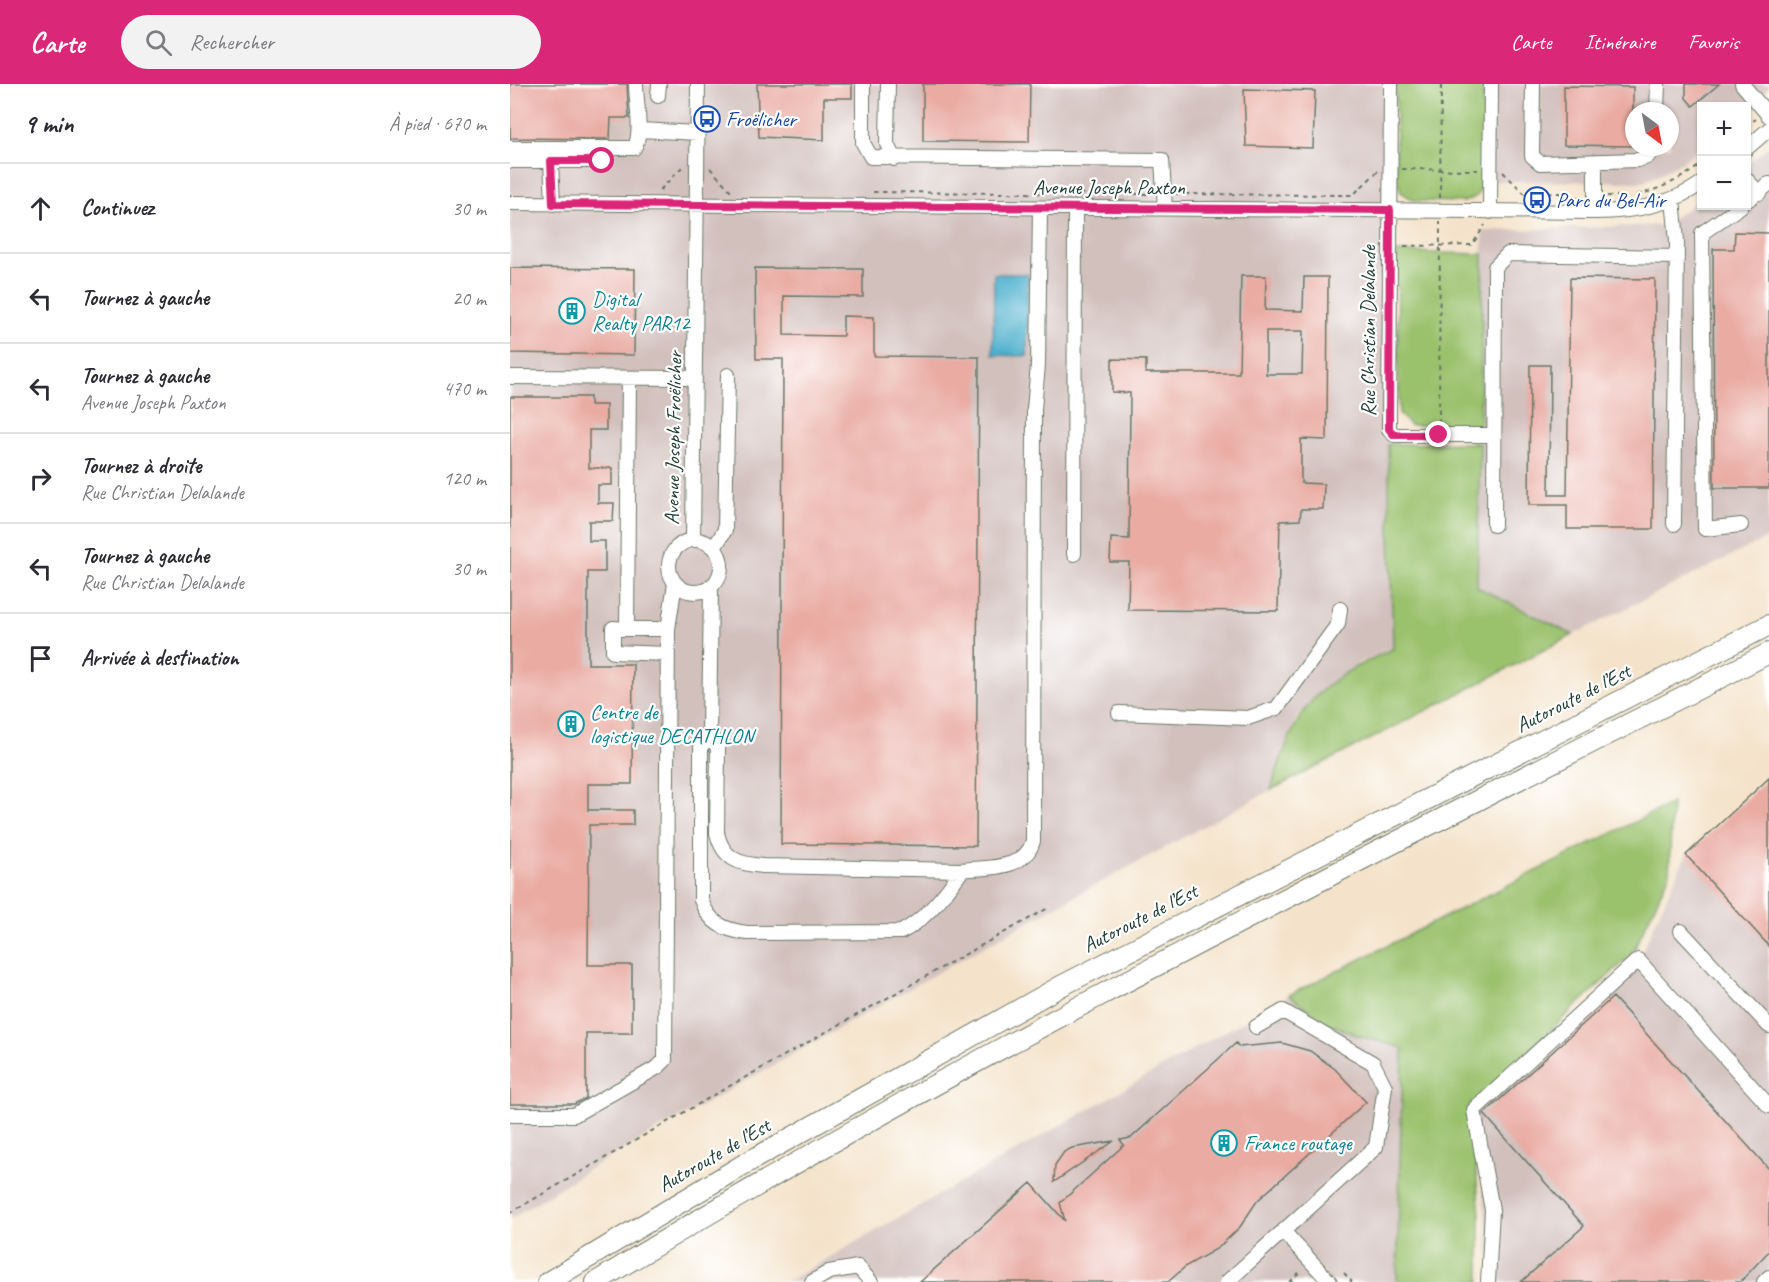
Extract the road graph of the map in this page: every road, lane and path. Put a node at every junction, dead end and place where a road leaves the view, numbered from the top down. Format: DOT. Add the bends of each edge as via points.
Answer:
graph roads {
  1 [pos="636,84"];
  2 [pos="698,84"];
  3 [pos="863,84"];
  4 [pos="888,84"];
  5 [pos="1391,84"];
  6 [pos="1441,84"];
  7 [pos="1491,84"];
  8 [pos="1533,84"];
  9 [pos="1658,84"];
  10 [pos="1742,84"];
  11 [pos="1657,102"];
  12 [pos="1769,116"];
  13 [pos="1769,129"];
  14 [pos="640,130"];
  15 [pos="698,133"];
  16 [pos="1751,144"];
  17 [pos="510,148"];
  18 [pos="1648,156"];
  19 [pos="894,159"];
  20 [pos="510,161"];
  21 [pos="551,161"];
  22 [pos="602,161"];
  23 [pos="1595,163"];
  24 [pos="690,165"];
  25 [pos="704,165"];
  26 [pos="1390,169"];
  27 [pos="1440,170"];
  28 [pos="1490,170"];
  29 [pos="1697,185"];
  30 [pos="1764,188"];
  31 [pos="651,190"];
  32 [pos="741,192"];
  33 [pos="865,192"];
  34 [pos="1164,194"];
  35 [pos="1751,197"];
  36 [pos="1674,199"];
  37 [pos="510,204"];
  38 [pos="553,204"];
  39 [pos="697,206"];
  40 [pos="1040,208"];
  41 [pos="1075,208"];
  42 [pos="1165,209"];
  43 [pos="1390,210"];
  44 [pos="1440,210"];
  45 [pos="1735,210"];
  46 [pos="1490,212"];
  47 [pos="1594,212"];
  48 [pos="1677,257"];
  49 [pos="728,375"];
  50 [pos="510,377"];
  51 [pos="629,378"];
  52 [pos="695,378"];
  53 [pos="1439,435"];
  54 [pos="1488,435"];
  55 [pos="1674,524"];
  56 [pos="1494,525"];
  57 [pos="1741,525"];
  58 [pos="693,540"];
  59 [pos="714,548"];
  60 [pos="1074,554"];
  61 [pos="675,582"];
  62 [pos="711,587"];
  63 [pos="1340,609"];
  64 [pos="1769,625"];
  65 [pos="668,628"];
  66 [pos="627,629"];
  67 [pos="1769,653"];
  68 [pos="667,654"];
  69 [pos="1119,713"];
  70 [pos="709,734"];
  71 [pos="961,870"];
  72 [pos="1050,907"];
  73 [pos="1682,931"];
  74 [pos="1769,1026"];
  75 [pos="1256,1027"];
  76 [pos="1769,1106"];
  77 [pos="510,1115"];
  78 [pos="510,1213"];
  79 [pos="1283,1231"];
  80 [pos="1312,1262"];
  81 [pos="1344,1273"];
  82 [pos="1769,1277"];
  83 [pos="1322,1279"];
  84 [pos="548,1282"];
  85 [pos="596,1282"];
  86 [pos="812,1282"];
  87 [pos="872,1282"];
  88 [pos="1227,1282"];
  89 [pos="1289,1282"];
  90 [pos="1352,1282"];
  91 [pos="1488,1282"];
  92 [pos="1764,1282"];
  1 -- 14 [label="street"];
  2 -- 15 [label="street, Avenue Joseph Froëlicher"];
  3 -- 19 [label="street" via="863,143 871,157"];
  4 -- 19 [label="street" via="887,144"];
  5 -- 26 [label="street"];
  6 -- 27 [label="path"];
  7 -- 28 [label="street"];
  8 -- 23 [label="street" via="1532,156 1540,163"];
  9 -- 11 [label="street"];
  10 -- 12 [label="street"];
  13 -- 16 [label="street"];
  14 -- 15 [label="street"];
  14 -- 17 [label="street" via="637,144 631,149"];
  15 -- 39 [label="street, Avenue Joseph Froëlicher"];
  18 -- 23 [label="street"];
  19 -- 34 [label="street" via="1162,160"];
  20 -- 21 [label="street"];
  21 -- 22 [label="street"];
  21 -- 38 [label="street"];
  23 -- 47 [label="street"];
  24 -- 31 [label="path" via="684,165 662,190"];
  25 -- 32 [label="path" via="731,192"];
  26 -- 27 [label="path"];
  26 -- 34 [label="path" via="1378,170 1353,195"];
  26 -- 43 [label="street"];
  27 -- 28 [label="path"];
  27 -- 44 [label="path"];
  28 -- 46 [label="street"];
  29 -- 36 [label="street, Avenue Joseph Paxton"];
  30 -- 35 [label="street"];
  33 -- 34 [label="path"];
  34 -- 42 [label="street"];
  36 -- 47 [label="street, Avenue Joseph Paxton" via="1656,205"];
  36 -- 48 [label="street"];
  37 -- 38 [label="street, Avenue Joseph Paxton"];
  38 -- 39 [label="street, Avenue Joseph Paxton"];
  39 -- 40 [label="street, Avenue Joseph Paxton"];
  39 -- 52 [label="street, Avenue Joseph Froëlicher"];
  40 -- 41 [label="street, Avenue Joseph Paxton"];
  40 -- 71 [label="street" via="1034,421 1034,841 1023,857 1011,865"];
  41 -- 42 [label="street, Avenue Joseph Paxton"];
  41 -- 60 [label="street"];
  42 -- 43 [label="street, Avenue Joseph Paxton"];
  43 -- 44 [label="street, Avenue Joseph Paxton"];
  43 -- 53 [label="street, Rue Christian Delalande" via="1389,429 1394,435"];
  44 -- 46 [label="street, Avenue Joseph Paxton"];
  44 -- 53 [label="path"];
  45 -- 57 [label="street" via="1702,233 1705,529"];
  46 -- 47 [label="street, Avenue Joseph Paxton"];
  48 -- 54 [label="street" via="1508,254 1501,259 1496,267"];
  48 -- 55 [label="street"];
  49 -- 59 [label="street" via="725,530"];
  50 -- 51 [label="street"];
  51 -- 52 [label="street"];
  51 -- 66 [label="street"];
  52 -- 58 [label="street, Avenue Joseph Froëlicher"];
  53 -- 54 [label="street, Rue Christian Delalande"];
  54 -- 56 [label="street"];
  58 -- 59 [label="street"];
  58 -- 61 [label="street" via="673,552 669,568"];
  59 -- 62 [label="street" via="722,563"];
  61 -- 62 [label="street" via="688,591"];
  61 -- 65 [label="street"];
  62 -- 70 [label="street"];
  63 -- 69 [label="street" via="1338,624 1277,708 1248,718"];
  64 -- 84 [label="highway, Autoroute de l’Est" via="1061,986 751,1160"];
  65 -- 66 [label="street"];
  65 -- 68 [label="street"];
  66 -- 68 [label="street" via="613,628 613,652"];
  67 -- 85 [label="highway" via="1070,1010 871,1120"];
  68 -- 77 [label="street" via="664,1060 574,1115"];
  70 -- 71 [label="street" via="718,748 717,833 720,847 735,862 763,866"];
  70 -- 71 [label="street" via="701,747 702,900 710,919 720,926 747,933 902,932 928,913"];
  72 -- 78 [label="path"];
  73 -- 74 [label="street"];
  75 -- 79 [label="street" via="1283,1011 1373,1063 1385,1087 1376,1147"];
  76 -- 91 [label="street" via="1638,960 1474,1110 1492,1210"];
  79 -- 80 [label="street"];
  79 -- 88 [label="street"];
  80 -- 83 [label="street"];
  80 -- 89 [label="path"];
  81 -- 90 [label="path"];
  82 -- 92 [label="street"];
  86 -- 87 [label="street" via="829,1272 858,1267"];
}
